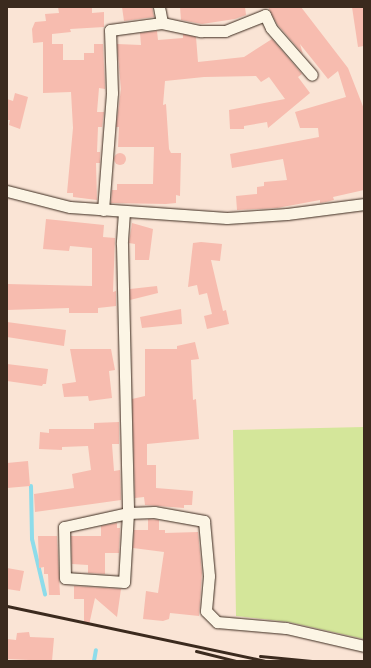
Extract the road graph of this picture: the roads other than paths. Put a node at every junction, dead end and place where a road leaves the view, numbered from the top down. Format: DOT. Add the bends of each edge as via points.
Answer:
graph roads {
  1 [pos="159,7"];
  2 [pos="162,23"];
  3 [pos="312,75"];
  4 [pos="7,191"];
  5 [pos="364,204"];
  6 [pos="103,210"];
  7 [pos="124,212"];
  8 [pos="128,513"];
  9 [pos="364,646"];
  1 -- 2 [label="street"];
  2 -- 3 [label="street" via="201,30 225,31 265,15 271,28"];
  2 -- 6 [label="street" via="110,30 112,93"];
  4 -- 6 [label="street" via="70,207"];
  5 -- 7 [label="street" via="287,214 227,218"];
  6 -- 7 [label="street"];
  7 -- 8 [label="street" via="122,260"];
  8 -- 8 [label="street" via="64,527 65,578 124,582"];
  8 -- 9 [label="street" via="154,512 204,521 209,576 206,612 217,622 286,628"];
}
